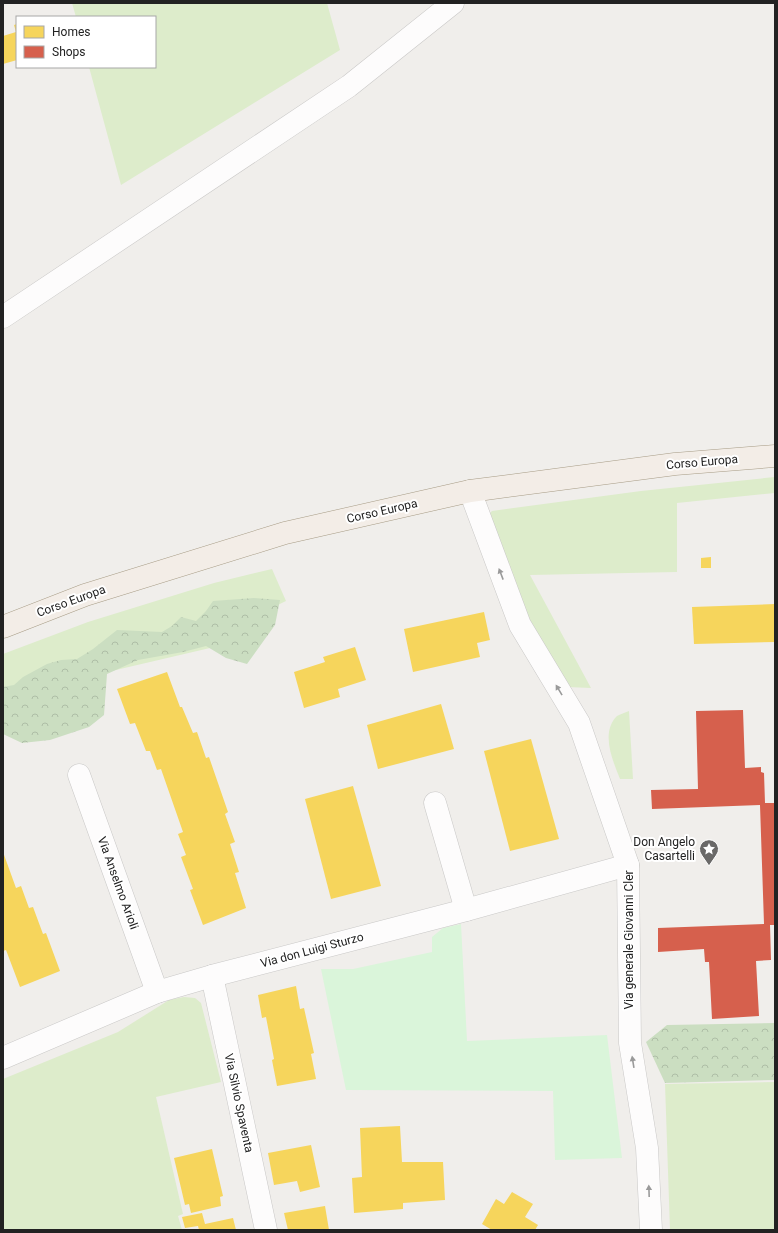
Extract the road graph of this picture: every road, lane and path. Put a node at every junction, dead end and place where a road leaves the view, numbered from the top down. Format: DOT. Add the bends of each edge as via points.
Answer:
graph roads {
  1 [pos="452,3"];
  2 [pos="3,317"];
  3 [pos="775,456"];
  4 [pos="470,491"];
  5 [pos="3,627"];
  6 [pos="79,775"];
  7 [pos="435,803"];
  8 [pos="628,864"];
  9 [pos="466,910"];
  10 [pos="212,976"];
  11 [pos="157,992"];
  12 [pos="3,1058"];
  13 [pos="266,1230"];
  14 [pos="651,1230"];
  1 -- 2 [label="street" via="348,86"];
  3 -- 4 [label="main road, Corso Europa" via="675,464"];
  4 -- 5 [label="main road, Corso Europa" via="285,533 85,595"];
  8 -- 4 [label="street, Via generale Giovanni Cler, one-way" via="579,723 520,625"];
  6 -- 11 [label="street, Via Anselmo Arioli"];
  7 -- 9 [label="street"];
  8 -- 9 [label="street, Via don Luigi Sturzo"];
  14 -- 8 [label="street, Via generale Giovanni Cler, one-way" via="647,1148 630,1043"];
  9 -- 10 [label="street, Via don Luigi Sturzo"];
  10 -- 11 [label="street, Via don Luigi Sturzo"];
  10 -- 13 [label="street, Via Silvio Spaventa"];
  11 -- 12 [label="street, Via don Luigi Sturzo"];
}
